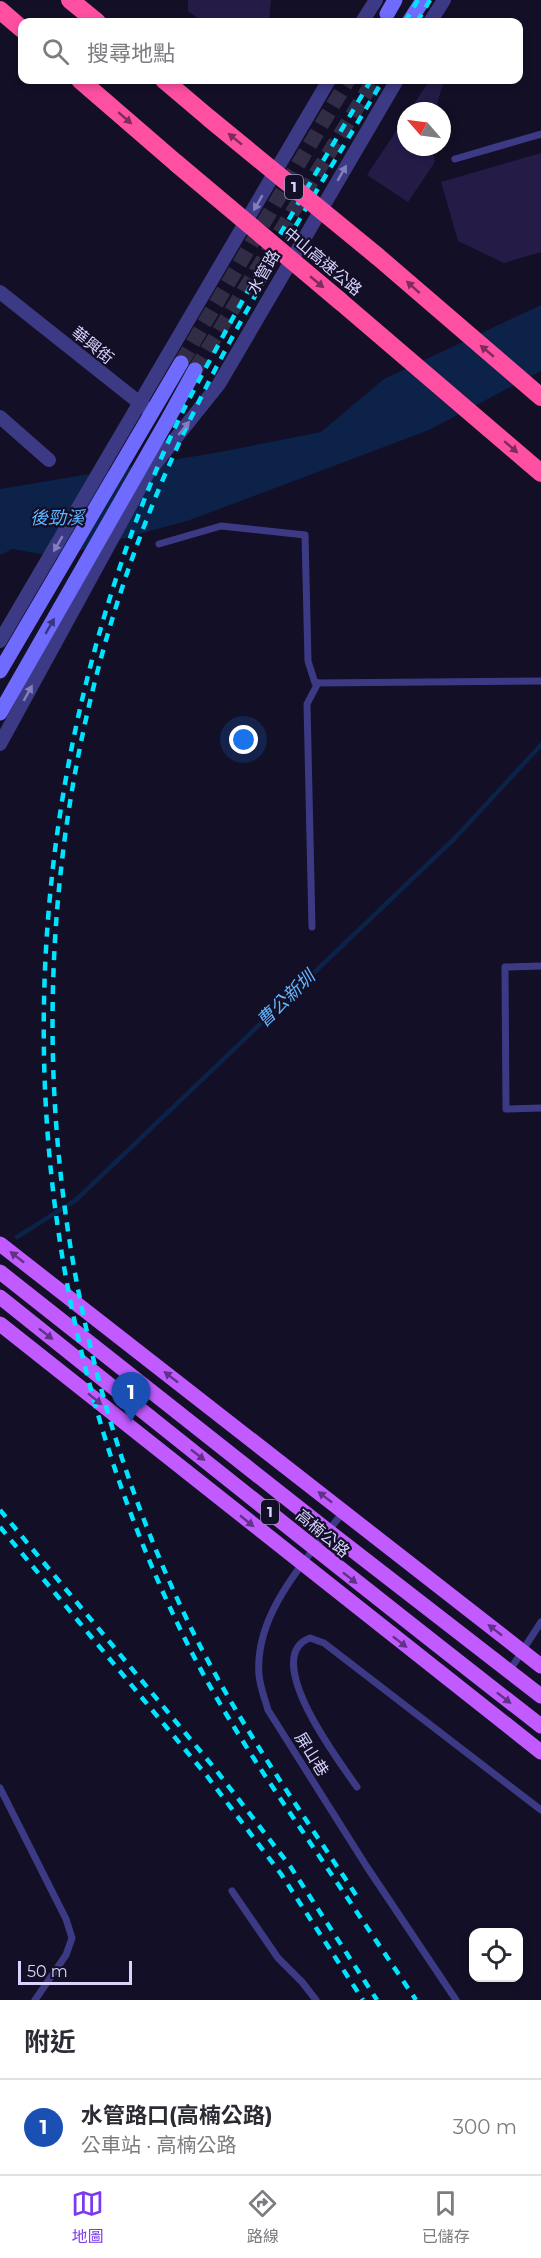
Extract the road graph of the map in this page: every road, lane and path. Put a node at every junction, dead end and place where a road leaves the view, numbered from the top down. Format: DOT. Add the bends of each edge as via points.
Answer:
graph roads {
  1 [pos="70,0"];
  2 [pos="376,0"];
  3 [pos="395,0"];
  4 [pos="423,0"];
  5 [pos="444,0"];
  6 [pos="0,10"];
  7 [pos="387,14"];
  8 [pos="92,18"];
  9 [pos="365,18"];
  10 [pos="412,18"];
  11 [pos="433,18"];
  12 [pos="18,26"];
  13 [pos="85,84"];
  14 [pos="169,84"];
  15 [pos="327,84"];
  16 [pos="394,84"];
  17 [pos="541,134"];
  18 [pos="455,159"];
  19 [pos="0,292"];
  20 [pos="541,396"];
  21 [pos="146,408"];
  22 [pos="0,417"];
  23 [pos="167,421"];
  24 [pos="49,460"];
  25 [pos="142,473"];
  26 [pos="541,473"];
  27 [pos="159,544"];
  28 [pos="48,575"];
  29 [pos="79,589"];
  30 [pos="0,642"];
  31 [pos="0,671"];
  32 [pos="541,681"];
  33 [pos="318,683"];
  34 [pos="0,713"];
  35 [pos="0,744"];
  36 [pos="312,927"];
  37 [pos="541,966"];
  38 [pos="541,1108"];
  39 [pos="0,1244"];
  40 [pos="0,1272"];
  41 [pos="0,1298"];
  42 [pos="0,1324"];
  43 [pos="344,1511"];
  44 [pos="328,1531"];
  45 [pos="315,1550"];
  46 [pos="303,1565"];
  47 [pos="541,1622"];
  48 [pos="522,1652"];
  49 [pos="541,1666"];
  50 [pos="510,1670"];
  51 [pos="541,1696"];
  52 [pos="541,1726"];
  53 [pos="541,1752"];
  54 [pos="357,1787"];
  55 [pos="0,1788"];
  56 [pos="541,1810"];
  57 [pos="232,1891"];
  58 [pos="35,2000"];
  59 [pos="316,2000"];
  60 [pos="456,2000"];
  1 -- 8 [label="highway"];
  2 -- 9 [label="street"];
  3 -- 7 [label="street"];
  4 -- 10 [label="street"];
  5 -- 11 [label="street"];
  6 -- 12 [label="highway"];
  13 -- 26 [label="highway, 中山高速公路, one-way, bridge"];
  20 -- 14 [label="highway, 1, one-way, bridge"];
  15 -- 21 [label="street, one-way"];
  25 -- 16 [label="street, 水管路, one-way" via="219,384"];
  17 -- 18 [label="lane"];
  19 -- 21 [label="street, 華興街"];
  21 -- 23 [label="street, 華興街"];
  21 -- 23 [label="street" via="188,367"];
  21 -- 28 [label="street, one-way"];
  22 -- 24 [label="street"];
  23 -- 25 [label="street"];
  25 -- 29 [label="street"];
  27 -- 33 [label="lane" via="221,526 305,535 308,661"];
  28 -- 30 [label="street"];
  28 -- 31 [label="street"];
  34 -- 29 [label="street, one-way"];
  35 -- 29 [label="street, one-way"];
  32 -- 33 [label="lane"];
  33 -- 36 [label="lane" via="307,704"];
  37 -- 38 [label="lane" via="505,967 506,1109"];
  43 -- 39 [label="main road, 高楠公路, one-way"];
  40 -- 44 [label="main road, 高楠公路 / 1"];
  41 -- 45 [label="main road, 高楠公路 / 1, one-way"];
  42 -- 46 [label="main road, 1, one-way"];
  43 -- 44 [label="lane, 屏山巷"];
  48 -- 43 [label="main road, 高楠公路, one-way"];
  44 -- 45 [label="lane, 屏山巷"];
  44 -- 50 [label="main road, 高楠公路 / 1"];
  45 -- 46 [label="lane, 屏山巷"];
  45 -- 52 [label="main road, 高楠公路 / 1, one-way"];
  46 -- 53 [label="main road, 1, one-way"];
  46 -- 60 [label="lane, 屏山巷" via="274,1606 262,1638 259,1676 268,1710"];
  47 -- 48 [label="lane"];
  48 -- 49 [label="main road, 高楠公路"];
  48 -- 50 [label="lane"];
  50 -- 51 [label="main road, 高楠公路 / 1"];
  54 -- 56 [label="lane" via="301,1697 294,1661 301,1644 310,1638 324,1643"];
  55 -- 58 [label="lane" via="72,1938 66,1955"];
  57 -- 59 [label="lane" via="278,1958"];
}
